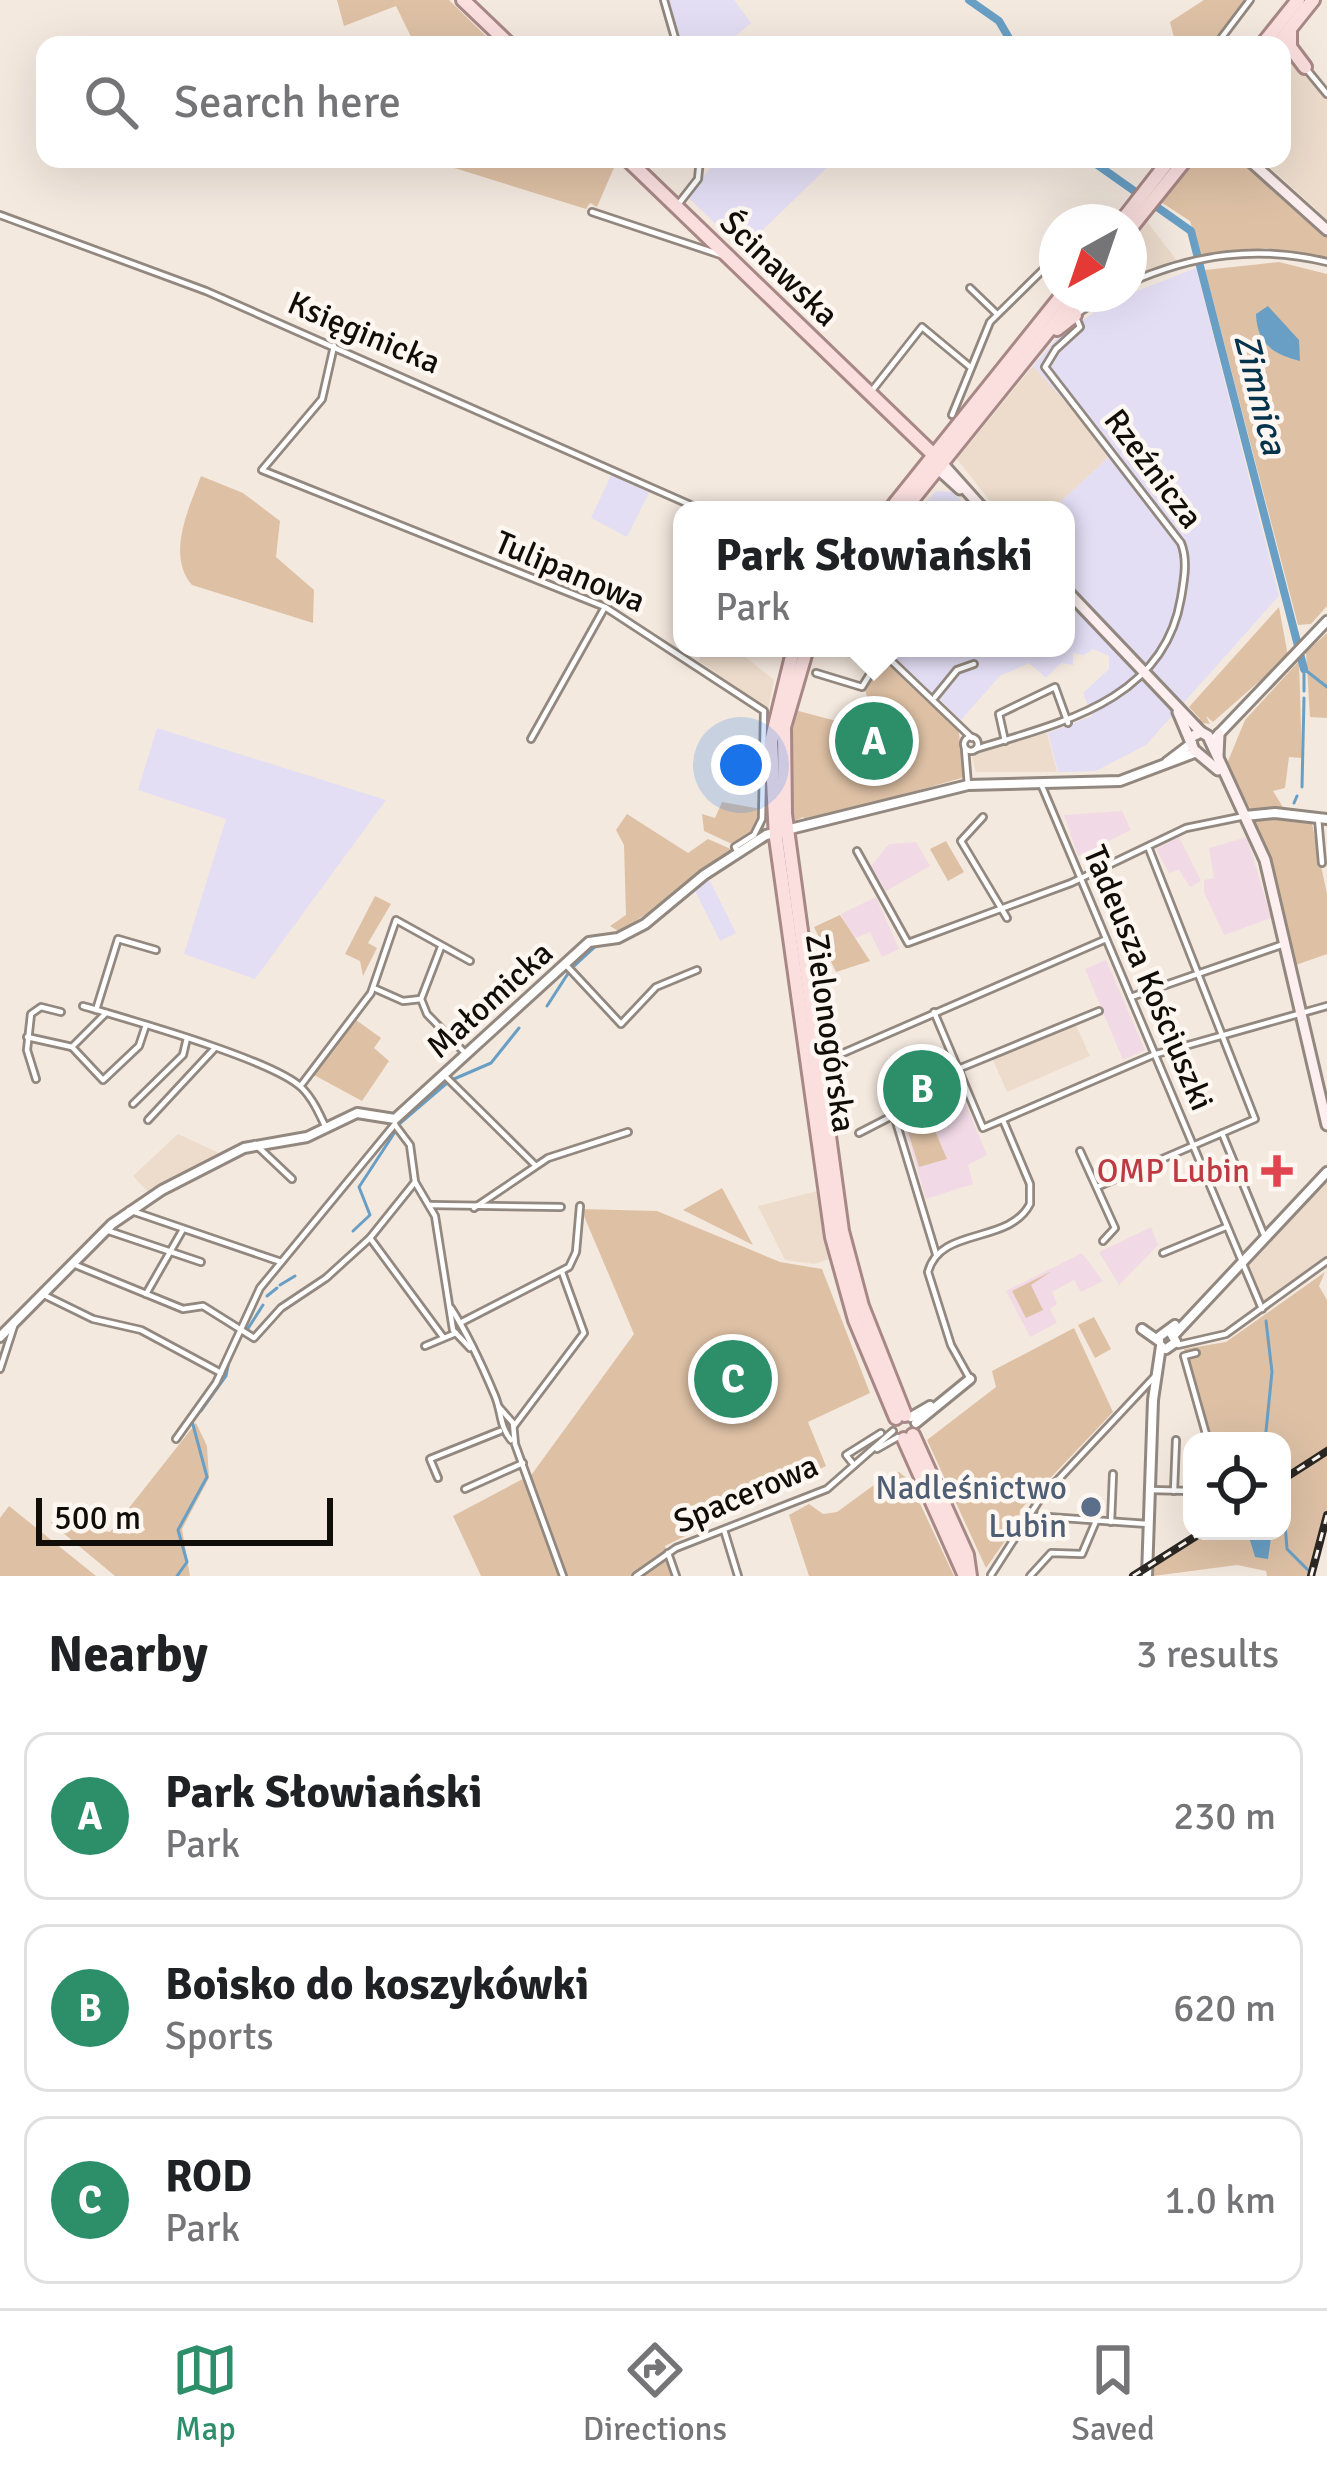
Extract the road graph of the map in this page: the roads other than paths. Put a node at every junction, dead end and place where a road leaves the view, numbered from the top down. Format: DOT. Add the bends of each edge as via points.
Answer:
graph roads {
  1 [pos="463,0"];
  2 [pos="664,0"];
  3 [pos="1250,0"];
  4 [pos="1298,0"];
  5 [pos="1313,0"];
  6 [pos="501,36"];
  7 [pos="674,36"];
  8 [pos="1223,36"];
  9 [pos="1269,36"];
  10 [pos="1288,36"];
  11 [pos="1291,55"];
  12 [pos="1304,67"];
  13 [pos="1327,94"];
  14 [pos="638,168"];
  15 [pos="699,168"];
  16 [pos="1166,168"];
  17 [pos="1177,168"];
  18 [pos="1261,168"];
  19 [pos="1153,191"];
  20 [pos="679,203"];
  21 [pos="1143,204"];
  22 [pos="592,212"];
  23 [pos="0,215"];
  24 [pos="1327,228"];
  25 [pos="721,255"];
  26 [pos="1327,262"];
  27 [pos="1039,273"];
  28 [pos="1147,277"];
  29 [pos="970,288"];
  30 [pos="1050,312"];
  31 [pos="1064,312"];
  32 [pos="1080,312"];
  33 [pos="997,314"];
  34 [pos="1075,315"];
  35 [pos="1037,345"];
  36 [pos="334,346"];
  37 [pos="970,367"];
  38 [pos="874,388"];
  39 [pos="952,415"];
  40 [pos="919,446"];
  41 [pos="943,462"];
  42 [pos="921,480"];
  43 [pos="682,501"];
  44 [pos="899,501"];
  45 [pos="909,501"];
  46 [pos="975,501"];
  47 [pos="1075,599"];
  48 [pos="605,607"];
  49 [pos="1327,621"];
  50 [pos="673,648"];
  51 [pos="687,657"];
  52 [pos="791,657"];
  53 [pos="804,657"];
  54 [pos="877,657"];
  55 [pos="889,657"];
  56 [pos="974,664"];
  57 [pos="1144,670"];
  58 [pos="816,673"];
  59 [pos="934,697"];
  60 [pos="953,717"];
  61 [pos="1068,723"];
  62 [pos="531,739"];
  63 [pos="974,739"];
  64 [pos="1203,739"];
  65 [pos="1005,741"];
  66 [pos="994,744"];
  67 [pos="965,745"];
  68 [pos="975,750"];
  69 [pos="1218,762"];
  70 [pos="966,764"];
  71 [pos="1222,775"];
  72 [pos="968,785"];
  73 [pos="1049,790"];
  74 [pos="772,804"];
  75 [pos="785,814"];
  76 [pos="1245,816"];
  77 [pos="983,817"];
  78 [pos="1323,819"];
  79 [pos="827,821"];
  80 [pos="802,826"];
  81 [pos="782,834"];
  82 [pos="761,838"];
  83 [pos="1148,847"];
  84 [pos="739,851"];
  85 [pos="857,851"];
  86 [pos="1322,863"];
  87 [pos="1079,880"];
  88 [pos="1001,909"];
  89 [pos="1007,918"];
  90 [pos="1104,940"];
  91 [pos="1284,944"];
  92 [pos="442,946"];
  93 [pos="156,950"];
  94 [pos="470,961"];
  95 [pos="566,964"];
  96 [pos="697,970"];
  97 [pos="1200,972"];
  98 [pos="374,987"];
  99 [pos="1129,998"];
  100 [pos="421,999"];
  101 [pos="83,1006"];
  102 [pos="1327,1006"];
  103 [pos="96,1010"];
  104 [pos="1099,1011"];
  105 [pos="1298,1011"];
  106 [pos="61,1012"];
  107 [pos="934,1012"];
  108 [pos="106,1013"];
  109 [pos="146,1025"];
  110 [pos="1220,1035"];
  111 [pos="27,1037"];
  112 [pos="188,1038"];
  113 [pos="72,1047"];
  114 [pos="214,1049"];
  115 [pos="465,1053"];
  116 [pos="1153,1055"];
  117 [pos="834,1057"];
  118 [pos="958,1069"];
  119 [pos="443,1074"];
  120 [pos="36,1079"];
  121 [pos="300,1086"];
  122 [pos="133,1104"];
  123 [pos="148,1120"];
  124 [pos="1003,1120"];
  125 [pos="394,1122"];
  126 [pos="1327,1125"];
  127 [pos="326,1128"];
  128 [pos="628,1132"];
  129 [pos="859,1133"];
  130 [pos="1222,1133"];
  131 [pos="255,1144"];
  132 [pos="1191,1146"];
  133 [pos="1081,1150"];
  134 [pos="535,1165"];
  135 [pos="1327,1172"];
  136 [pos="292,1179"];
  137 [pos="415,1182"];
  138 [pos="1097,1187"];
  139 [pos="430,1205"];
  140 [pos="580,1206"];
  141 [pos="562,1207"];
  142 [pos="474,1208"];
  143 [pos="129,1210"];
  144 [pos="1226,1227"];
  145 [pos="106,1229"];
  146 [pos="182,1231"];
  147 [pos="1264,1235"];
  148 [pos="370,1238"];
  149 [pos="1103,1241"];
  150 [pos="174,1252"];
  151 [pos="1163,1253"];
  152 [pos="936,1254"];
  153 [pos="1240,1261"];
  154 [pos="1327,1261"];
  155 [pos="201,1262"];
  156 [pos="281,1263"];
  157 [pos="73,1264"];
  158 [pos="562,1272"];
  159 [pos="146,1294"];
  160 [pos="44,1295"];
  161 [pos="1262,1310"];
  162 [pos="14,1325"];
  163 [pos="238,1328"];
  164 [pos="459,1328"];
  165 [pos="1142,1330"];
  166 [pos="443,1336"];
  167 [pos="0,1337"];
  168 [pos="1168,1341"];
  169 [pos="425,1346"];
  170 [pos="1196,1353"];
  171 [pos="0,1369"];
  172 [pos="221,1373"];
  173 [pos="1156,1375"];
  174 [pos="970,1379"];
  175 [pos="507,1426"];
  176 [pos="902,1427"];
  177 [pos="1205,1432"];
  178 [pos="176,1439"];
  179 [pos="1176,1440"];
  180 [pos="523,1463"];
  181 [pos="856,1467"];
  182 [pos="1113,1474"];
  183 [pos="438,1478"];
  184 [pos="465,1489"];
  185 [pos="1150,1490"];
  186 [pos="1174,1491"];
  187 [pos="1183,1491"];
  188 [pos="1031,1516"];
  189 [pos="1096,1521"];
  190 [pos="1111,1522"];
  191 [pos="1148,1524"];
  192 [pos="724,1530"];
  193 [pos="668,1553"];
  194 [pos="1027,1574"];
  195 [pos="991,1575"];
  196 [pos="563,1576"];
  197 [pos="636,1576"];
  198 [pos="676,1576"];
  199 [pos="738,1576"];
  200 [pos="968,1576"];
  201 [pos="1147,1576"];
  1 -- 6 [label="main road"];
  2 -- 7 [label="street"];
  3 -- 8 [label="street"];
  4 -- 9 [label="main road"];
  5 -- 10 [label="main road"];
  11 -- 12 [label="main road"];
  12 -- 13 [label="street"];
  14 -- 20 [label="main road, Ścinawska"];
  15 -- 20 [label="street"];
  16 -- 19 [label="main road"];
  17 -- 19 [label="main road"];
  18 -- 24 [label="main road"];
  19 -- 21 [label="main road"];
  20 -- 40 [label="main road, Ścinawska"];
  22 -- 25 [label="street, Ścinawska"];
  23 -- 36 [label="street, Księginicka"];
  26 -- 28 [label="street" via="1269,251 1192,261"];
  27 -- 33 [label="street"];
  29 -- 33 [label="street"];
  30 -- 41 [label="main road"];
  31 -- 35 [label="main road"];
  32 -- 34 [label="street"];
  33 -- 37 [label="street"];
  34 -- 35 [label="main road"];
  34 -- 57 [label="street, Rzeźnicza" via="1080,327 1049,357 1046,374 1185,554 1178,615"];
  35 -- 41 [label="main road"];
  36 -- 43 [label="street, Księginicka"];
  36 -- 48 [label="street, Tulipanowa" via="322,399 263,472"];
  37 -- 38 [label="street" via="922,327"];
  37 -- 39 [label="street"];
  40 -- 41 [label="main road, Ścinawska"];
  40 -- 41 [label="main road"];
  40 -- 42 [label="main road"];
  41 -- 42 [label="main road"];
  41 -- 46 [label="main road, Ścinawska"];
  42 -- 44 [label="main road"];
  42 -- 45 [label="main road"];
  47 -- 57 [label="main road"];
  48 -- 50 [label="street, Tulipanowa"];
  48 -- 62 [label="street"];
  49 -- 64 [label="street"];
  51 -- 84 [label="street, Tulipanowa" via="765,713 761,822"];
  52 -- 74 [label="main road, Zielonogórska" via="773,723"];
  53 -- 75 [label="main road, Zielonogórska" via="784,727"];
  54 -- 58 [label="street" via="862,687"];
  55 -- 59 [label="street"];
  56 -- 59 [label="street" via="957,670"];
  57 -- 61 [label="street"];
  57 -- 64 [label="main road"];
  59 -- 60 [label="street"];
  60 -- 63 [label="street"];
  60 -- 67 [label="street"];
  61 -- 65 [label="street"];
  61 -- 65 [label="street" via="1055,687 999,714"];
  63 -- 66 [label="street"];
  63 -- 67 [label="street"];
  63 -- 68 [label="street"];
  64 -- 69 [label="main road"];
  64 -- 69 [label="main road"];
  64 -- 71 [label="main road"];
  64 -- 73 [label="street" via="1120,782"];
  65 -- 66 [label="street"];
  66 -- 68 [label="street"];
  67 -- 68 [label="street"];
  67 -- 70 [label="street"];
  68 -- 70 [label="street"];
  69 -- 71 [label="main road"];
  70 -- 72 [label="street"];
  71 -- 76 [label="main road"];
  72 -- 73 [label="street"];
  72 -- 79 [label="street"];
  73 -- 87 [label="street, Tadeusza Kościuszki"];
  74 -- 81 [label="main road, Zielonogórska"];
  74 -- 82 [label="street"];
  75 -- 80 [label="street"];
  75 -- 81 [label="main road, Zielonogórska"];
  76 -- 78 [label="street"];
  76 -- 83 [label="street" via="1200,823"];
  76 -- 91 [label="main road"];
  77 -- 88 [label="street" via="961,841"];
  78 -- 86 [label="street"];
  79 -- 80 [label="street"];
  79 -- 81 [label="street"];
  80 -- 81 [label="street"];
  81 -- 82 [label="street, Małomicka"];
  81 -- 84 [label="street, Małomicka"];
  81 -- 176 [label="main road, Zielonogórska" via="830,1228 853,1313"];
  82 -- 84 [label="street, Małomicka"];
  83 -- 87 [label="street"];
  83 -- 97 [label="street"];
  84 -- 95 [label="street, Małomicka" via="647,923 591,941"];
  85 -- 88 [label="street" via="908,943"];
  87 -- 88 [label="street"];
  87 -- 90 [label="street, Tadeusza Kościuszki"];
  88 -- 89 [label="street"];
  90 -- 99 [label="street, Tadeusza Kościuszki"];
  90 -- 107 [label="street"];
  91 -- 97 [label="street"];
  91 -- 105 [label="main road"];
  92 -- 94 [label="street"];
  92 -- 98 [label="street" via="396,920"];
  92 -- 100 [label="street"];
  93 -- 103 [label="street" via="118,939"];
  95 -- 96 [label="street" via="621,1024 656,987"];
  95 -- 115 [label="street, Małomicka"];
  97 -- 99 [label="street"];
  97 -- 110 [label="street"];
  98 -- 100 [label="street" via="400,1000"];
  98 -- 121 [label="street"];
  99 -- 116 [label="street, Tadeusza Kościuszki"];
  100 -- 115 [label="street"];
  101 -- 103 [label="street"];
  102 -- 105 [label="street"];
  103 -- 108 [label="street"];
  104 -- 118 [label="street"];
  105 -- 110 [label="street"];
  105 -- 126 [label="main road"];
  106 -- 111 [label="street" via="34,1010"];
  107 -- 117 [label="street"];
  107 -- 118 [label="street"];
  108 -- 109 [label="street"];
  108 -- 113 [label="street"];
  109 -- 112 [label="street"];
  109 -- 113 [label="street" via="139,1046 103,1080"];
  110 -- 116 [label="street"];
  110 -- 130 [label="street" via="1255,1119"];
  111 -- 113 [label="street"];
  111 -- 120 [label="street"];
  112 -- 114 [label="street"];
  112 -- 122 [label="street" via="183,1055"];
  114 -- 121 [label="street"];
  114 -- 123 [label="street"];
  115 -- 119 [label="street, Małomicka"];
  116 -- 124 [label="street"];
  116 -- 132 [label="street, Tadeusza Kościuszki"];
  118 -- 124 [label="street" via="983,1128"];
  119 -- 125 [label="street, Małomicka"];
  119 -- 134 [label="street"];
  121 -- 127 [label="street"];
  124 -- 152 [label="street" via="1030,1184 1030,1204 1016,1222"];
  125 -- 127 [label="street" via="362,1111"];
  125 -- 137 [label="street" via="412,1150"];
  125 -- 156 [label="street, Małomicka"];
  127 -- 131 [label="street"];
  128 -- 134 [label="street"];
  129 -- 152 [label="street" via="894,1115"];
  130 -- 132 [label="street"];
  130 -- 147 [label="street"];
  131 -- 136 [label="street"];
  131 -- 143 [label="street"];
  132 -- 138 [label="street"];
  132 -- 144 [label="street, Tadeusza Kościuszki"];
  133 -- 138 [label="street"];
  134 -- 142 [label="street"];
  135 -- 147 [label="street"];
  137 -- 139 [label="street"];
  137 -- 148 [label="street"];
  138 -- 149 [label="street" via="1115,1228"];
  139 -- 142 [label="street"];
  139 -- 164 [label="street"];
  140 -- 158 [label="street" via="577,1252"];
  141 -- 142 [label="street"];
  143 -- 145 [label="street"];
  143 -- 146 [label="street"];
  144 -- 151 [label="street"];
  144 -- 153 [label="street, Tadeusza Kościuszki"];
  145 -- 150 [label="street"];
  145 -- 157 [label="street"];
  146 -- 150 [label="street"];
  146 -- 156 [label="street"];
  147 -- 153 [label="street"];
  148 -- 163 [label="street" via="281,1308 259,1336"];
  148 -- 166 [label="street"];
  150 -- 155 [label="street"];
  150 -- 159 [label="street"];
  152 -- 174 [label="street" via="928,1281"];
  153 -- 161 [label="street, Tadeusza Kościuszki"];
  153 -- 168 [label="street"];
  154 -- 161 [label="street"];
  156 -- 163 [label="street, Małomicka"];
  157 -- 159 [label="street"];
  157 -- 160 [label="street"];
  158 -- 164 [label="street"];
  158 -- 175 [label="street" via="584,1333 524,1415"];
  159 -- 163 [label="street" via="184,1309 202,1306"];
  160 -- 162 [label="street"];
  160 -- 172 [label="street" via="141,1330"];
  161 -- 168 [label="street" via="1226,1334"];
  162 -- 167 [label="street"];
  162 -- 171 [label="street"];
  163 -- 172 [label="street, Małomicka"];
  164 -- 166 [label="street"];
  164 -- 175 [label="street"];
  165 -- 168 [label="street"];
  166 -- 169 [label="street"];
  168 -- 173 [label="street"];
  170 -- 177 [label="street" via="1184,1356"];
  172 -- 178 [label="street, Małomicka"];
  173 -- 185 [label="street"];
  173 -- 188 [label="street"];
  174 -- 176 [label="street, Spacerowa"];
  175 -- 180 [label="street"];
  175 -- 183 [label="street" via="430,1459"];
  176 -- 181 [label="street, Spacerowa"];
  176 -- 181 [label="street" via="846,1455"];
  176 -- 200 [label="main road, Zielonogórska"];
  179 -- 186 [label="street"];
  180 -- 184 [label="street"];
  180 -- 196 [label="street"];
  181 -- 192 [label="street, Spacerowa" via="818,1494"];
  182 -- 190 [label="street"];
  185 -- 186 [label="street"];
  185 -- 191 [label="street"];
  186 -- 187 [label="street"];
  188 -- 189 [label="street"];
  188 -- 195 [label="street"];
  189 -- 190 [label="street"];
  189 -- 194 [label="street" via="1082,1554 1051,1553"];
  190 -- 191 [label="street"];
  191 -- 201 [label="street"];
  192 -- 193 [label="street, Spacerowa"];
  192 -- 199 [label="street"];
  193 -- 197 [label="street, Spacerowa"];
  193 -- 198 [label="street"];
}
